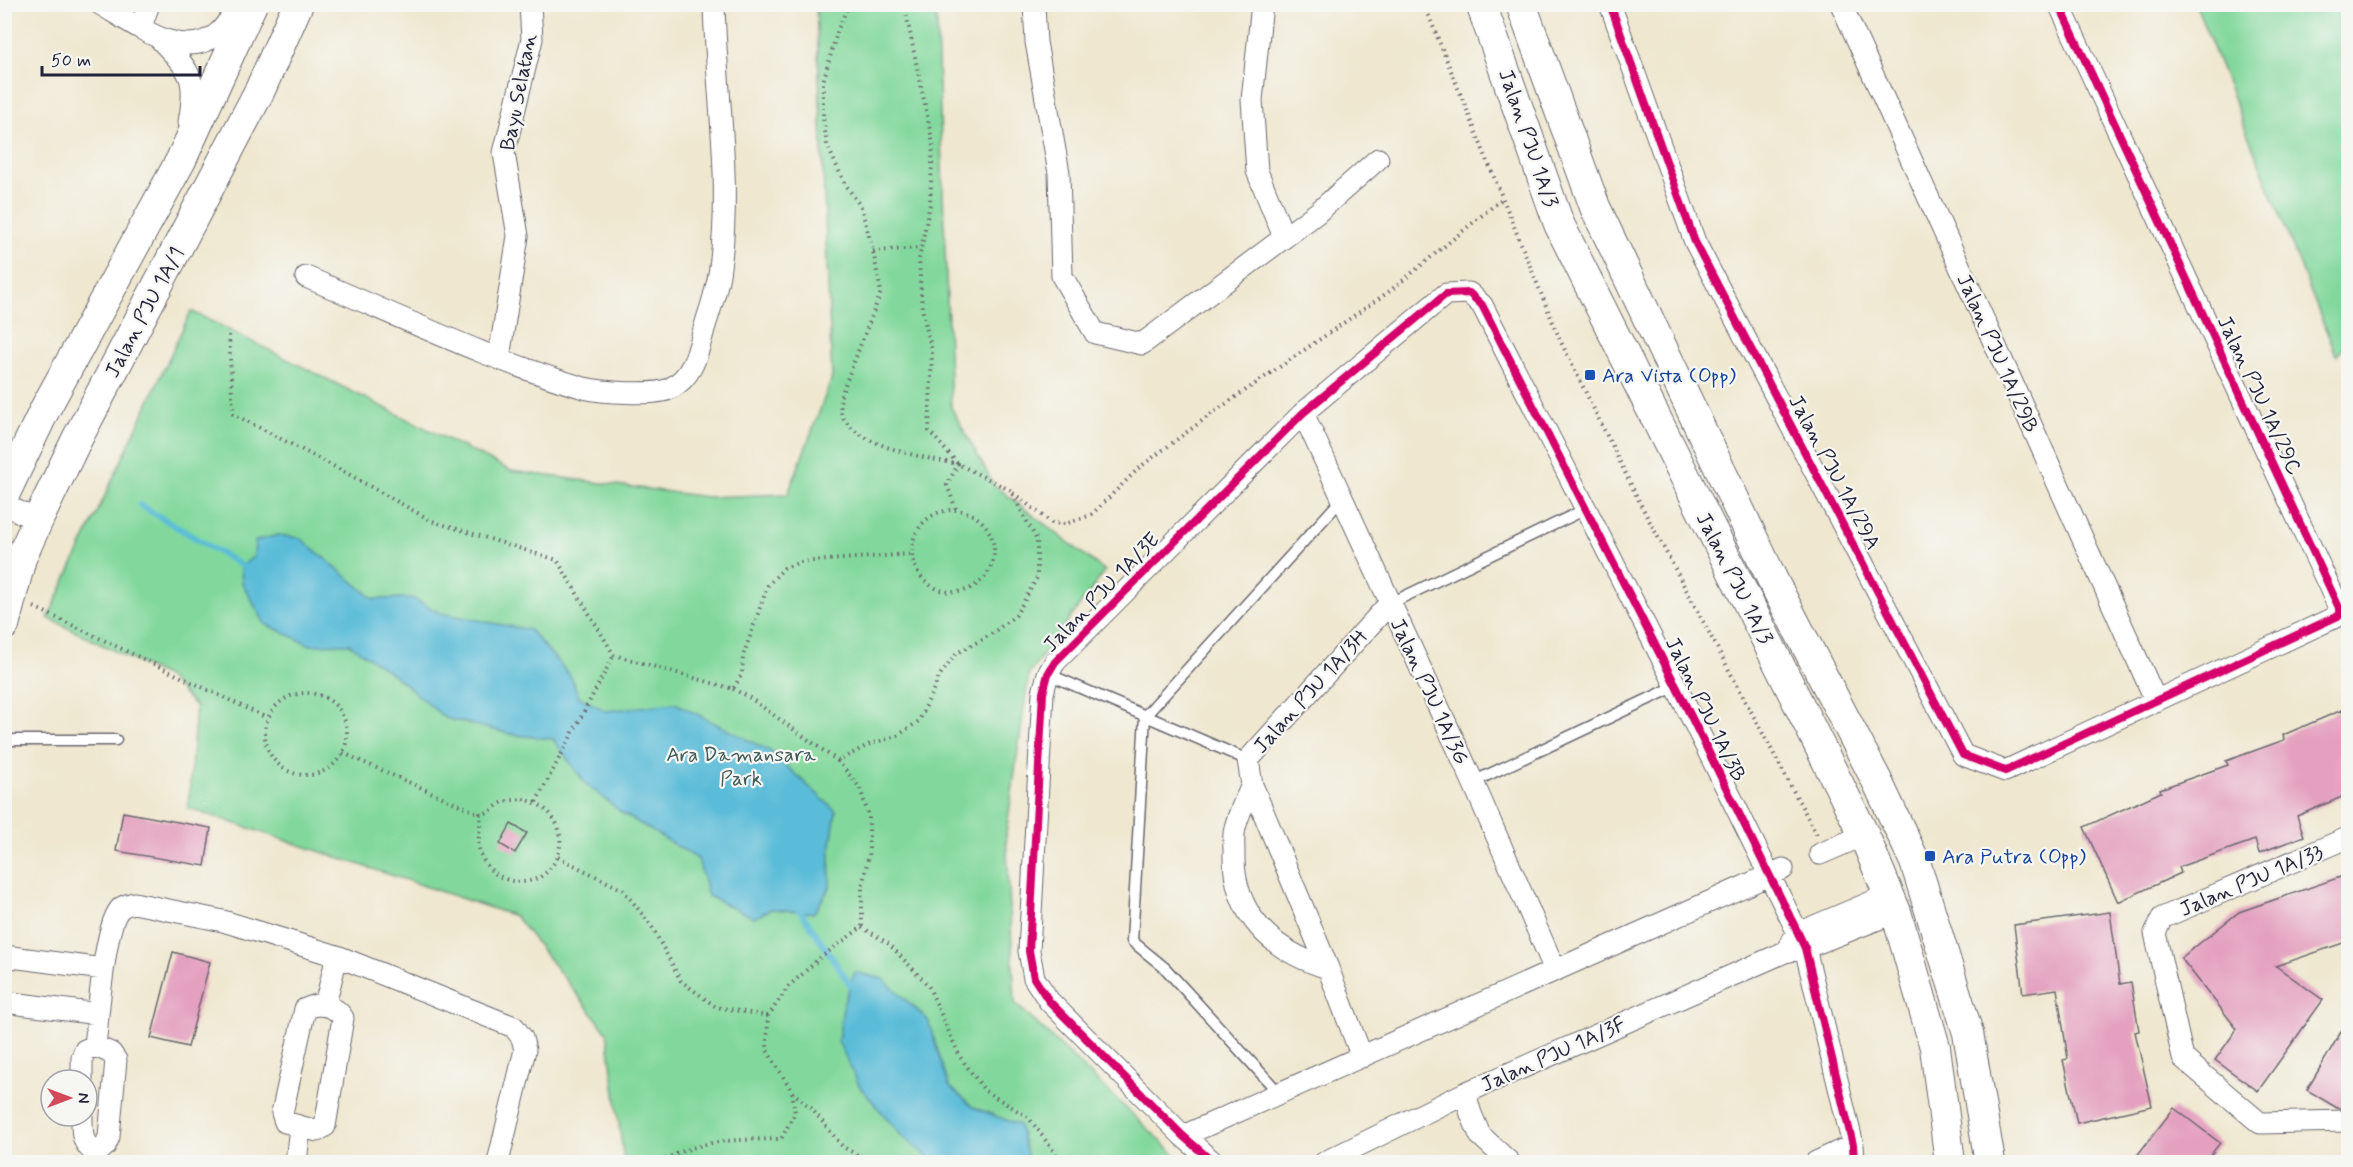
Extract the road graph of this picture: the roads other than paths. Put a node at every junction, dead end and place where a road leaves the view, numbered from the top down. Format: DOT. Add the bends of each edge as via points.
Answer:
graph roads {
  1 [pos="100,4"];
  2 [pos="149,4"];
  3 [pos="240,4"];
  4 [pos="252,4"];
  5 [pos="298,4"];
  6 [pos="530,4"];
  7 [pos="714,4"];
  8 [pos="1034,4"];
  9 [pos="1262,4"];
  10 [pos="1481,4"];
  11 [pos="1521,4"];
  12 [pos="1610,4"];
  13 [pos="2059,4"];
  14 [pos="1848,6"];
  15 [pos="149,32"];
  16 [pos="1378,159"];
  17 [pos="181,160"];
  18 [pos="1284,237"];
  19 [pos="306,277"];
  20 [pos="1469,293"];
  21 [pos="499,358"];
  22 [pos="45,409"];
  23 [pos="1303,413"];
  24 [pos="4,442"];
  25 [pos="4,495"];
  26 [pos="1343,498"];
  27 [pos="4,505"];
  28 [pos="1586,509"];
  29 [pos="38,520"];
  30 [pos="13,555"];
  31 [pos="1389,604"];
  32 [pos="4,625"];
  33 [pos="1048,674"];
  34 [pos="1676,686"];
  35 [pos="2156,701"];
  36 [pos="1145,716"];
  37 [pos="4,740"];
  38 [pos="116,740"];
  39 [pos="1248,760"];
  40 [pos="1473,782"];
  41 [pos="1252,785"];
  42 [pos="1864,835"];
  43 [pos="2349,840"];
  44 [pos="1823,853"];
  45 [pos="1776,872"];
  46 [pos="1892,903"];
  47 [pos="1796,944"];
  48 [pos="4,956"];
  49 [pos="337,956"];
  50 [pos="1328,968"];
  51 [pos="103,969"];
  52 [pos="1555,970"];
  53 [pos="4,1002"];
  54 [pos="325,1005"];
  55 [pos="98,1014"];
  56 [pos="95,1046"];
  57 [pos="1362,1057"];
  58 [pos="82,1068"];
  59 [pos="1279,1093"];
  60 [pos="1465,1093"];
  61 [pos="2349,1122"];
  62 [pos="300,1127"];
  63 [pos="82,1128"];
  64 [pos="1183,1136"];
  65 [pos="1853,1154"];
  66 [pos="95,1158"];
  67 [pos="296,1162"];
  68 [pos="498,1162"];
  69 [pos="1213,1162"];
  70 [pos="1324,1162"];
  71 [pos="1509,1162"];
  72 [pos="1816,1162"];
  73 [pos="1950,1162"];
  74 [pos="1990,1162"];
  1 -- 15 [label="street"];
  2 -- 15 [label="street"];
  3 -- 15 [label="street" via="218,34 201,43 178,44"];
  4 -- 17 [label="street, Jalan PJU 1A/1"];
  5 -- 29 [label="street, Jalan PJU 1A/1" via="261,90"];
  6 -- 21 [label="street, Bayu Selatan" via="532,39 504,153 518,236"];
  7 -- 21 [label="street" via="724,189 720,268 697,357 688,375 669,389 646,394 586,388"];
  8 -- 18 [label="street" via="1036,42 1059,172 1062,276 1095,333 1142,344"];
  9 -- 18 [label="street" via="1252,100 1257,171"];
  10 -- 42 [label="street, Jalan PJU 1A/3" via="1559,224"];
  11 -- 74 [label="street, Jalan PJU 1A/3" via="1594,207 1775,585 1915,862 1968,1034"];
  12 -- 35 [label="street, Jalan PJU 1A/29A" via="1695,242 1963,755 2005,771"];
  13 -- 35 [label="street, Jalan PJU 1A/29C" via="2342,614"];
  14 -- 35 [label="street, Jalan PJU 1A/29B"];
  15 -- 17 [label="street" via="190,74 194,94"];
  16 -- 18 [label="street"];
  17 -- 22 [label="street, Jalan PJU 1A/1"];
  19 -- 21 [label="street"];
  20 -- 23 [label="street, Jalan PJU 1A/3E" via="1446,294"];
  20 -- 28 [label="street, Jalan PJU 1A/3B" via="1482,305"];
  22 -- 24 [label="street"];
  22 -- 25 [label="street, Jalan PJU 1A/1"];
  23 -- 26 [label="street, Jalan PJU 1A/3G"];
  23 -- 33 [label="street, Jalan PJU 1A/3E" via="1055,662"];
  26 -- 31 [label="street, Jalan PJU 1A/3G"];
  26 -- 36 [label="lane"];
  27 -- 29 [label="street"];
  28 -- 31 [label="lane"];
  28 -- 34 [label="street, Jalan PJU 1A/3B"];
  29 -- 30 [label="street, Jalan PJU 1A/1"];
  30 -- 32 [label="street, Jalan PJU 1A/1" via="12,597"];
  31 -- 39 [label="street, Jalan PJU 1A/3H"];
  31 -- 40 [label="street, Jalan PJU 1A/3G"];
  33 -- 36 [label="lane"];
  33 -- 64 [label="street, Jalan PJU 1A/3E" via="1043,693 1029,951 1034,978 1049,1001"];
  34 -- 40 [label="lane"];
  34 -- 45 [label="street, Jalan PJU 1A/3B"];
  36 -- 39 [label="lane"];
  36 -- 59 [label="lane" via="1132,941 1165,968"];
  37 -- 38 [label="lane"];
  39 -- 41 [label="street, Jalan PJU 1A/3H"];
  40 -- 52 [label="street, Jalan PJU 1A/3G"];
  41 -- 50 [label="street, Jalan PJU 1A/3H"];
  41 -- 50 [label="street, Jalan PJU 1A/3H" via="1234,829 1233,873 1241,902 1283,949"];
  42 -- 44 [label="street"];
  42 -- 46 [label="street, Jalan PJU 1A/3"];
  43 -- 61 [label="street, Jalan PJU 1A/33" via="2162,918 2155,933 2182,1058 2260,1123"];
  45 -- 47 [label="street, Jalan PJU 1A/3B"];
  45 -- 52 [label="street"];
  46 -- 47 [label="street, Jalan PJU 1A/3F"];
  46 -- 73 [label="street, Jalan PJU 1A/3" via="1935,1047"];
  47 -- 60 [label="street, Jalan PJU 1A/3F"];
  47 -- 65 [label="street, Jalan PJU 1A/3B"];
  48 -- 51 [label="street"];
  49 -- 51 [label="street" via="223,921 134,903 122,907 115,916"];
  49 -- 54 [label="street"];
  49 -- 68 [label="street" via="514,1027 525,1050"];
  50 -- 57 [label="street, Jalan PJU 1A/3H"];
  51 -- 55 [label="street"];
  52 -- 57 [label="street"];
  53 -- 55 [label="street"];
  54 -- 62 [label="street" via="305,1009 282,1113 285,1122"];
  54 -- 62 [label="street" via="344,1018 325,1126 317,1131"];
  55 -- 56 [label="street"];
  56 -- 58 [label="street" via="86,1050"];
  56 -- 66 [label="street" via="111,1053 116,1060 109,1137"];
  57 -- 59 [label="street"];
  59 -- 64 [label="street"];
  60 -- 70 [label="street, Jalan PJU 1A/3F"];
  60 -- 71 [label="street" via="1480,1135"];
  62 -- 67 [label="street"];
  63 -- 66 [label="street" via="82,1137"];
  64 -- 69 [label="street, Jalan PJU 1A/3E"];
  65 -- 72 [label="street"];
}
